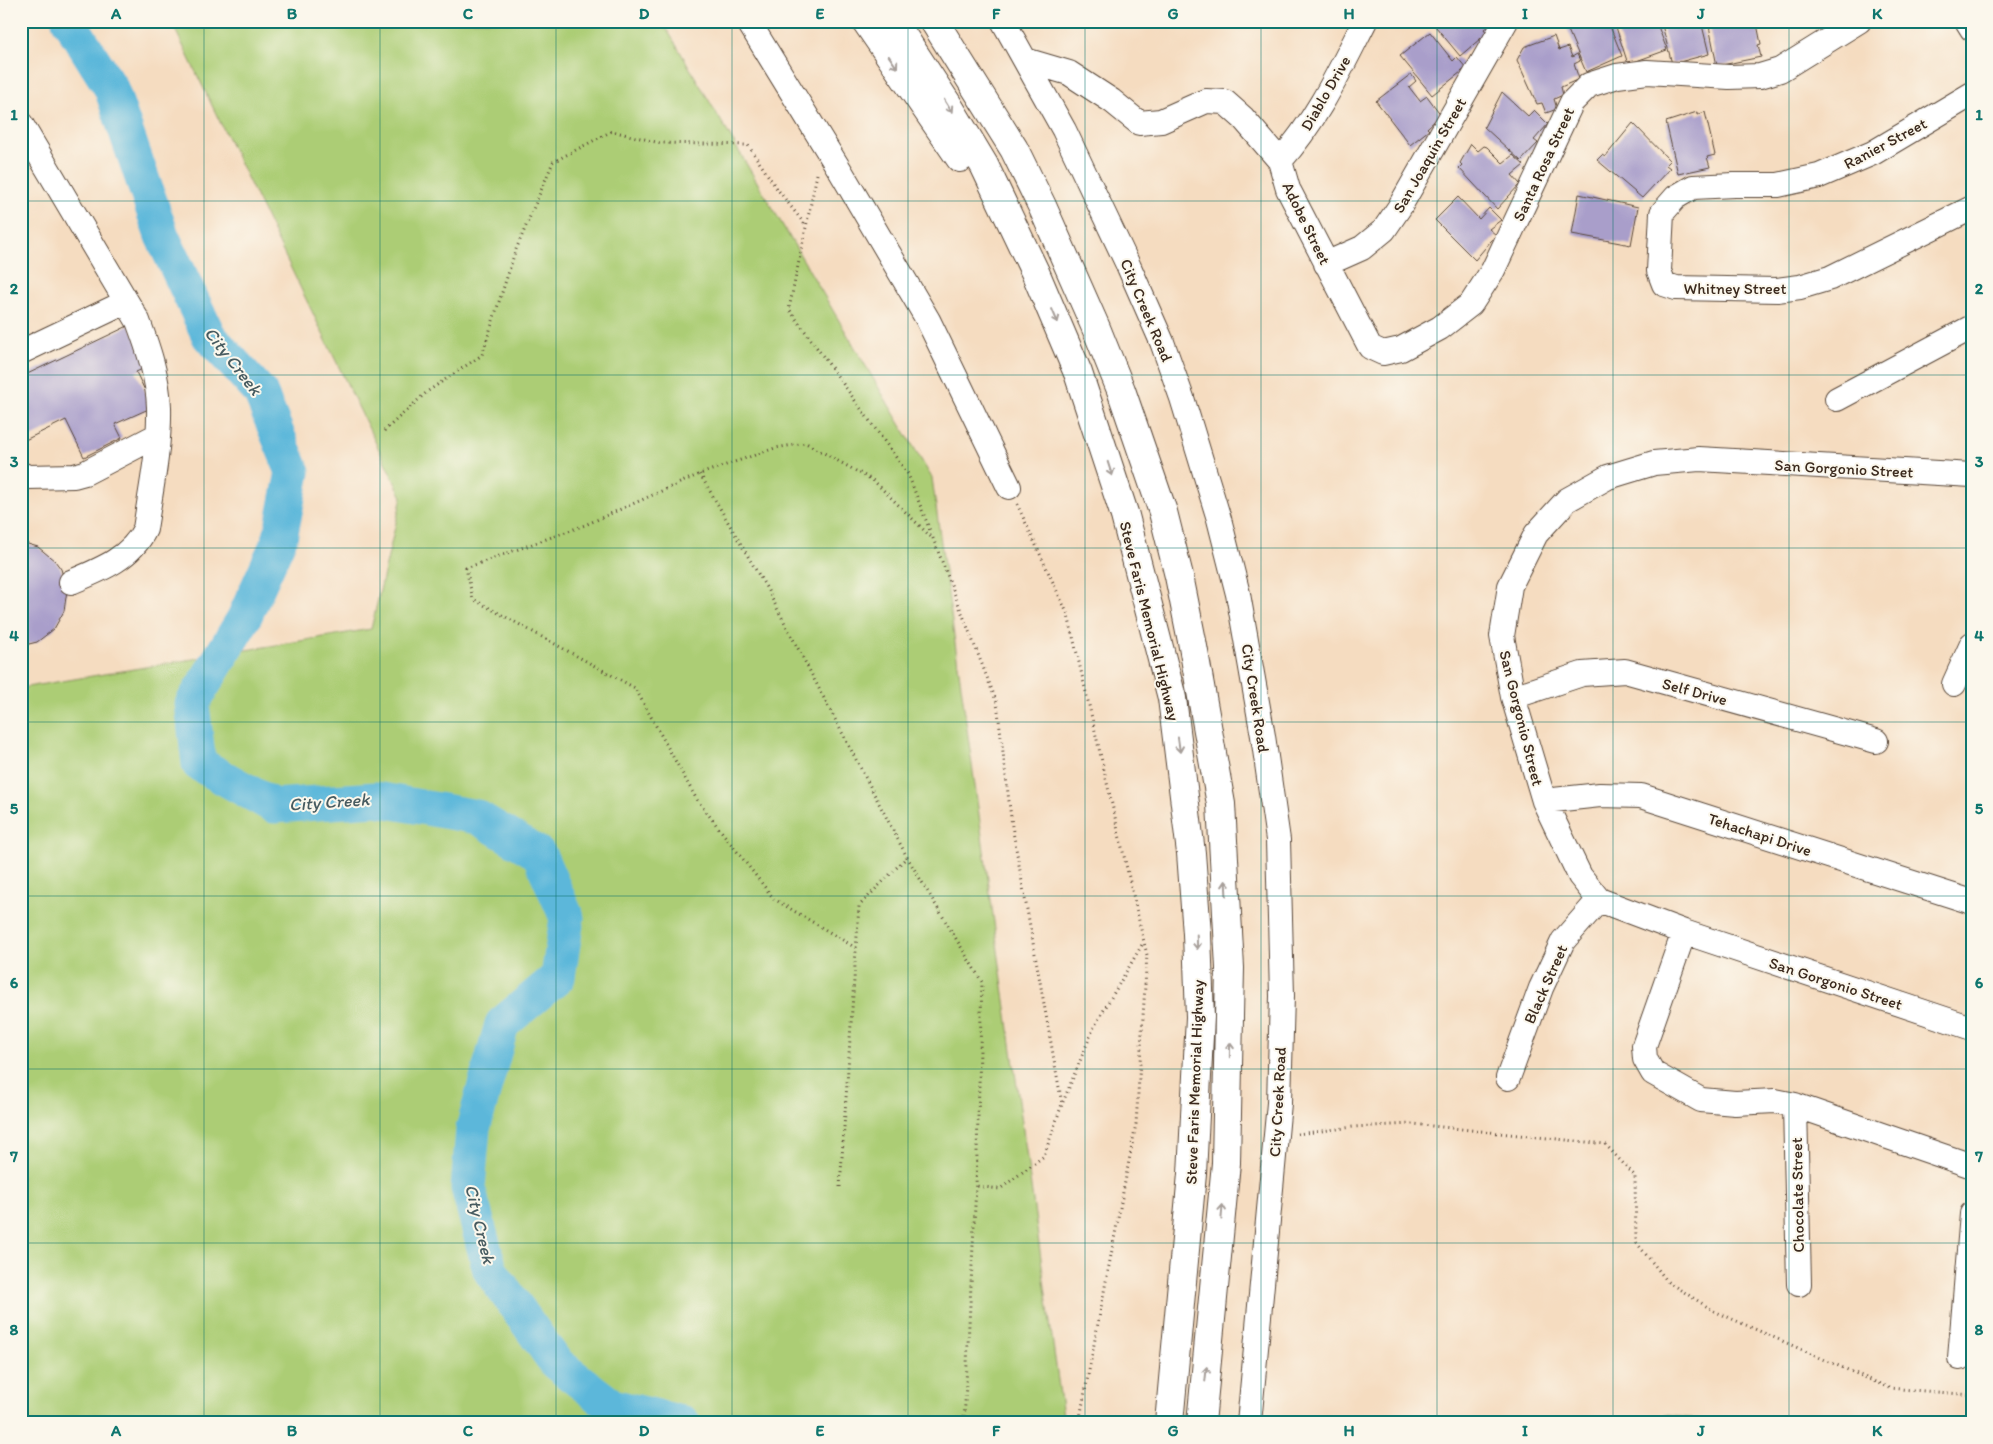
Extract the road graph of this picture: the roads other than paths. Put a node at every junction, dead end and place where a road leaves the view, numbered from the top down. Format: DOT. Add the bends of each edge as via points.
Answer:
graph roads {
  1 [pos="748,21"];
  2 [pos="866,21"];
  3 [pos="893,21"];
  4 [pos="934,21"];
  5 [pos="946,21"];
  6 [pos="1003,21"];
  7 [pos="1365,21"];
  8 [pos="1506,21"];
  9 [pos="1859,21"];
  10 [pos="1967,21"];
  11 [pos="1972,29"];
  12 [pos="1025,60"];
  13 [pos="1972,94"];
  14 [pos="21,124"];
  15 [pos="1014,149"];
  16 [pos="1280,161"];
  17 [pos="1676,197"];
  18 [pos="1972,208"];
  19 [pos="1326,264"];
  20 [pos="1035,272"];
  21 [pos="126,302"];
  22 [pos="1972,327"];
  23 [pos="21,352"];
  24 [pos="1383,353"];
  25 [pos="1838,399"];
  26 [pos="158,435"];
  27 [pos="21,474"];
  28 [pos="1972,475"];
  29 [pos="1008,487"];
  30 [pos="71,582"];
  31 [pos="1972,644"];
  32 [pos="1954,684"];
  33 [pos="1514,697"];
  34 [pos="1876,741"];
  35 [pos="1544,801"];
  36 [pos="1599,900"];
  37 [pos="1972,902"];
  38 [pos="1684,932"];
  39 [pos="1972,1028"];
  40 [pos="1508,1078"];
  41 [pos="1795,1105"];
  42 [pos="1972,1166"];
  43 [pos="1972,1214"];
  44 [pos="1800,1284"];
  45 [pos="1960,1358"];
  46 [pos="1169,1423"];
  47 [pos="1201,1423"];
  48 [pos="1249,1423"];
  1 -- 29 [label="street" via="928,320"];
  2 -- 20 [label="highway, one-way"];
  3 -- 20 [label="highway, Steve Faris Memorial Highway, one-way" via="984,165"];
  4 -- 15 [label="highway, Steve Faris Memorial Highway"];
  5 -- 15 [label="highway"];
  6 -- 12 [label="street, City Creek Road"];
  7 -- 16 [label="street, Diablo Drive" via="1320,106 1297,142"];
  8 -- 19 [label="street, San Joaquin Street" via="1384,230 1362,248"];
  9 -- 24 [label="street, Santa Rosa Street" via="1780,70 1760,76 1647,72 1616,76 1589,85 1572,102 1493,270 1471,304 1440,328 1401,349"];
  10 -- 11 [label="street"];
  12 -- 16 [label="street, Adobe Street" via="1069,73 1139,123 1161,121 1206,101 1225,102"];
  12 -- 48 [label="street, City Creek Road" via="1064,130 1129,266 1182,398 1238,594 1262,736 1278,840 1282,996 1276,1137"];
  13 -- 17 [label="street, Ranier Street" via="1873,153 1820,176 1778,185 1693,187"];
  14 -- 21 [label="street"];
  47 -- 15 [label="highway, Steve Faris Memorial Highway, one-way" via="1226,1163 1230,968 1221,804 1179,576 1162,512 1096,328"];
  16 -- 19 [label="street, Adobe Street" via="1288,189"];
  17 -- 18 [label="street, Whitney Street" via="1662,213 1659,271 1664,284 1676,288 1777,290 1800,287 1830,278"];
  19 -- 24 [label="street, Adobe Street" via="1370,347"];
  20 -- 46 [label="highway, Steve Faris Memorial Highway, one-way" via="1078,373 1125,516 1172,698 1182,775 1196,925 1200,1017 1192,1174"];
  21 -- 23 [label="street"];
  21 -- 26 [label="street" via="138,321 152,366 159,406"];
  22 -- 25 [label="street"];
  26 -- 27 [label="street" via="80,474 28,477"];
  26 -- 30 [label="street" via="145,529 139,542 95,572"];
  28 -- 33 [label="street, San Gorgonio Street" via="1699,459 1654,462 1608,478 1566,500 1536,534 1510,586 1502,636"];
  31 -- 32 [label="street"];
  33 -- 34 [label="street, Self Drive" via="1582,674 1625,671"];
  33 -- 35 [label="street, San Gorgonio Street"];
  35 -- 36 [label="street, San Gorgonio Street" via="1580,876"];
  35 -- 37 [label="street, Tehachapi Drive" via="1600,795 1641,796"];
  36 -- 38 [label="street, San Gorgonio Street"];
  36 -- 40 [label="street, Black Street" via="1563,941 1541,988"];
  38 -- 39 [label="street, San Gorgonio Street"];
  38 -- 41 [label="street" via="1644,1046 1645,1059 1653,1073 1701,1100 1735,1103 1776,1101"];
  41 -- 42 [label="street"];
  41 -- 44 [label="street, Chocolate Street"];
  43 -- 45 [label="street"];
}
